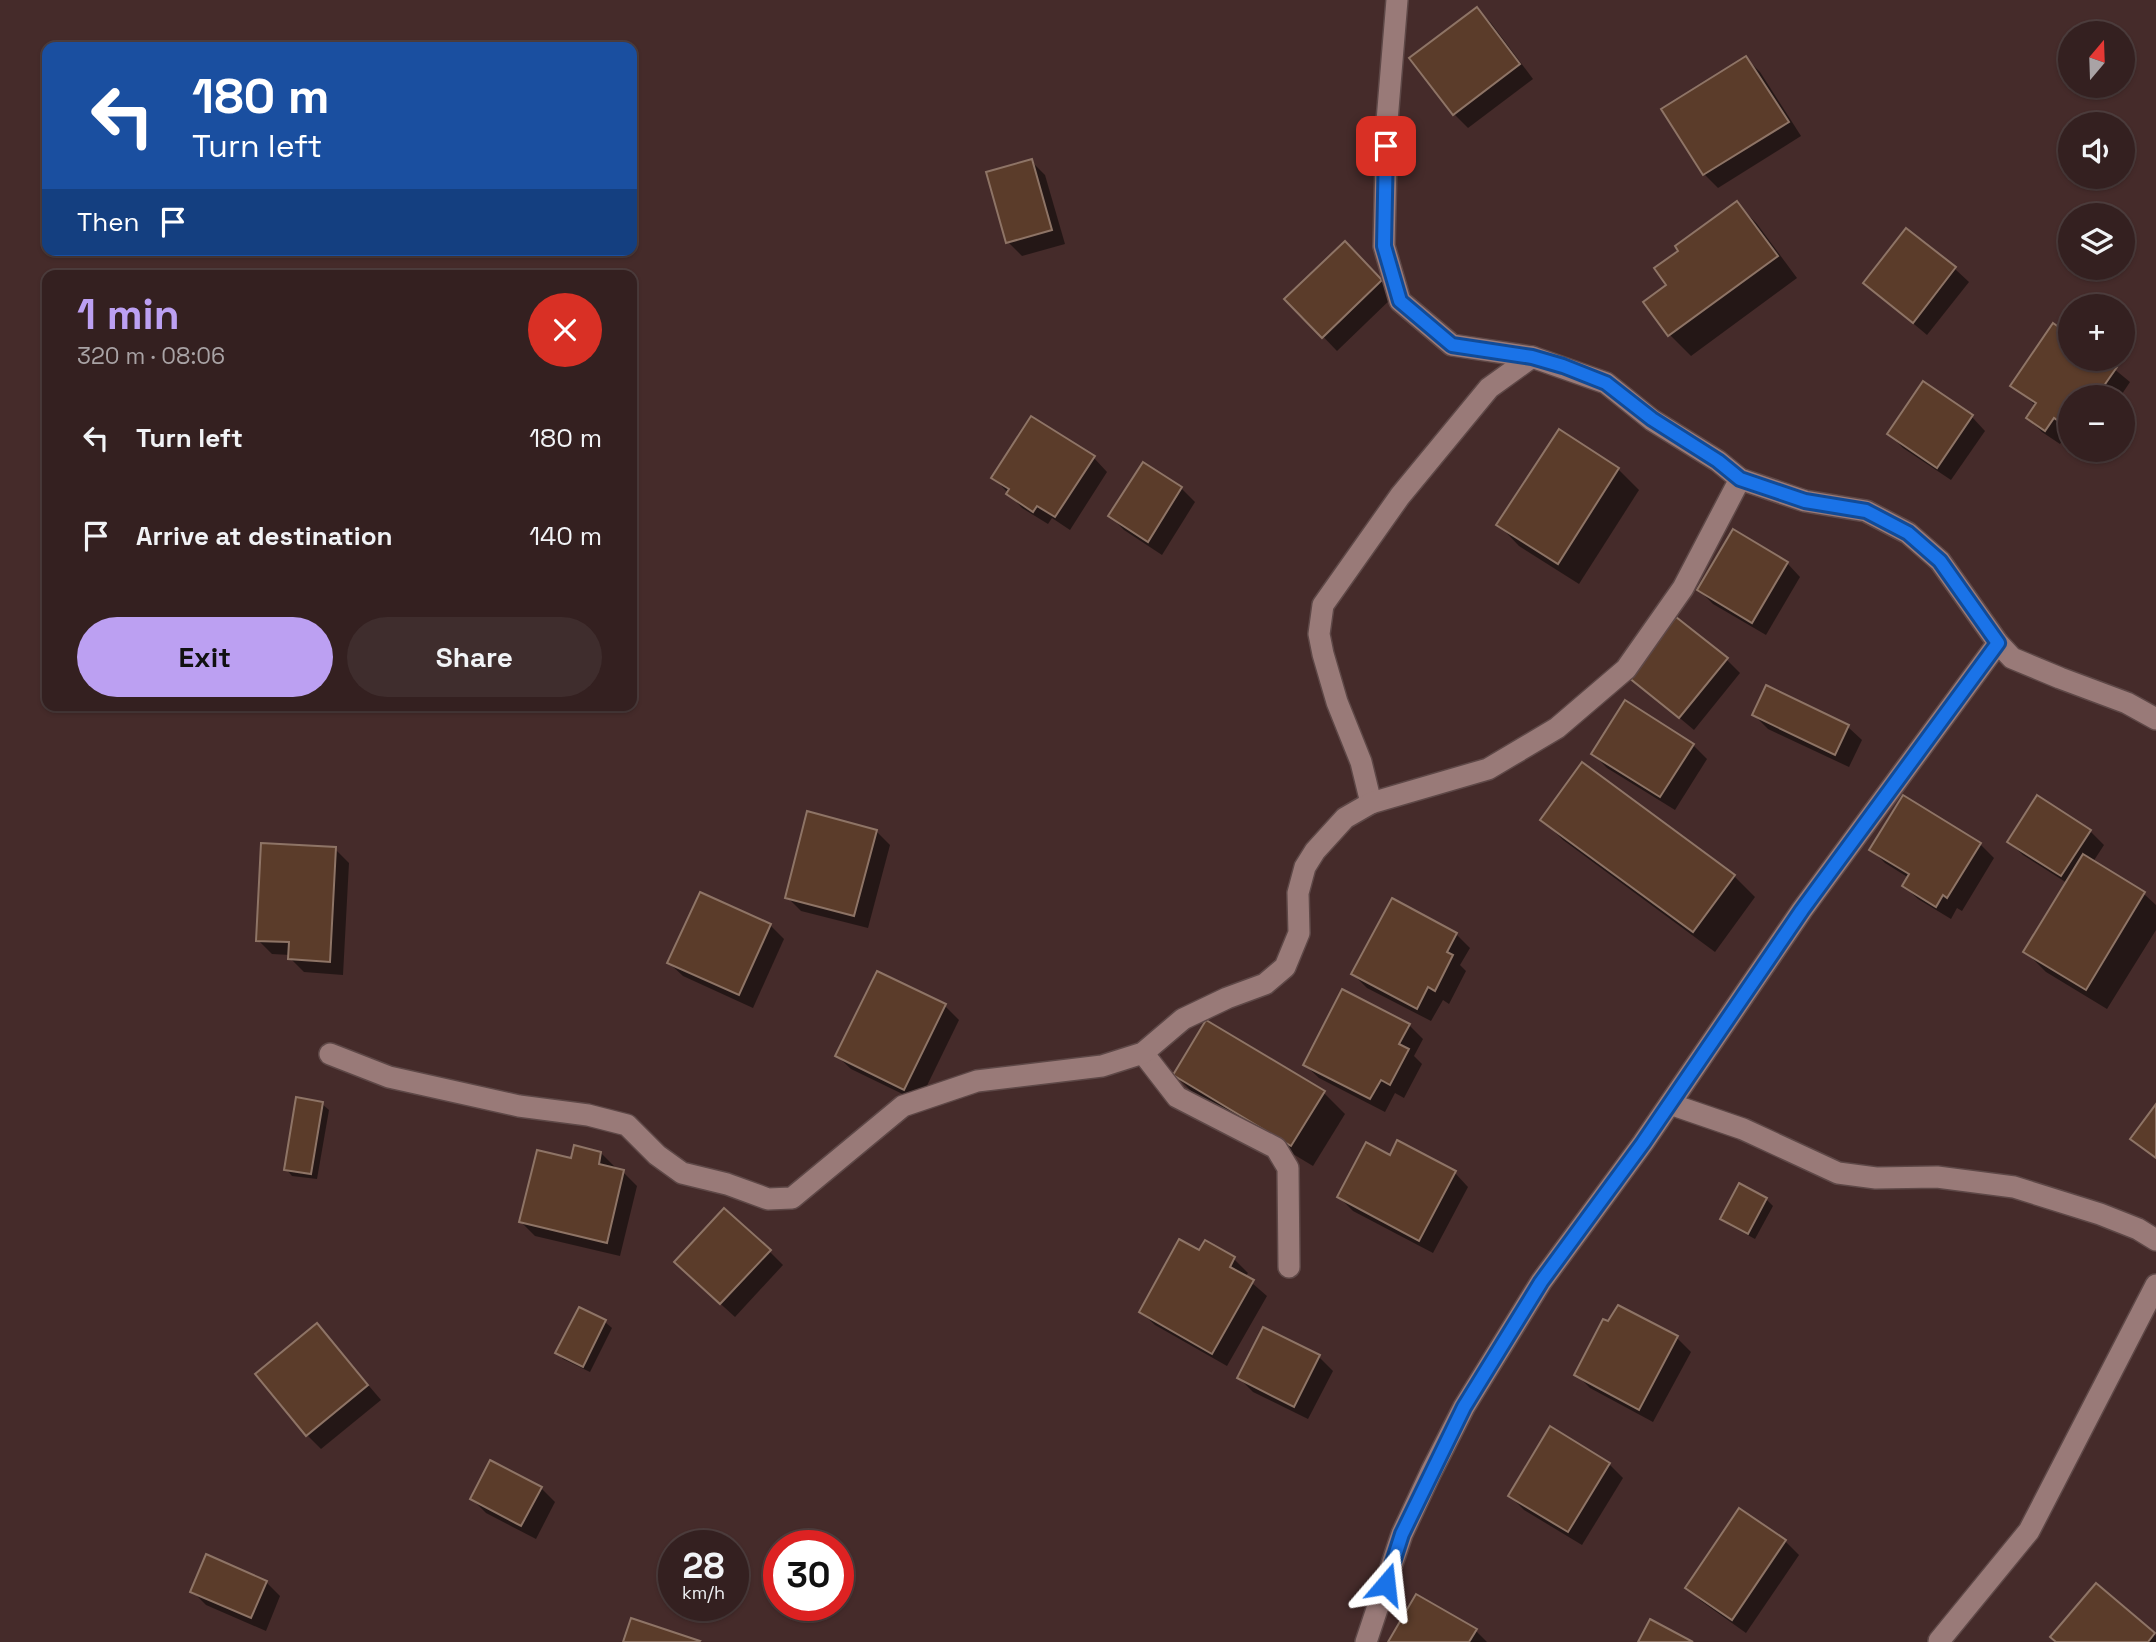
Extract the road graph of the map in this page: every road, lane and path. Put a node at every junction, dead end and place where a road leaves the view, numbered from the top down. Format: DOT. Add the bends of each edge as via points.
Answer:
graph roads {
  1 [pos="1397,0"];
  2 [pos="1532,357"];
  3 [pos="1740,479"];
  4 [pos="1998,643"];
  5 [pos="2156,719"];
  6 [pos="1371,803"];
  7 [pos="1143,1053"];
  8 [pos="330,1054"];
  9 [pos="1670,1104"];
  10 [pos="2156,1240"];
  11 [pos="1289,1267"];
  12 [pos="2156,1285"];
  13 [pos="1366,1642"];
  14 [pos="1939,1642"];
  1 -- 2 [label="street" via="1387,121 1384,246 1400,301 1452,345"];
  2 -- 3 [label="street" via="1606,383"];
  2 -- 6 [label="street" via="1489,387 1400,496 1323,605 1323,654"];
  3 -- 4 [label="street" via="1805,501 1866,511 1908,533 1940,561"];
  3 -- 6 [label="street" via="1683,588 1626,669 1557,728 1488,769"];
  4 -- 5 [label="street" via="2012,658"];
  4 -- 9 [label="street" via="1802,910"];
  6 -- 7 [label="street" via="1345,818 1305,867 1298,893 1299,933 1285,967 1265,984 1183,1019"];
  7 -- 8 [label="street" via="1102,1066 977,1082 903,1106 792,1198 768,1199 682,1173 627,1125 389,1077"];
  7 -- 11 [label="street" via="1177,1097 1276,1148 1288,1168"];
  9 -- 10 [label="street" via="1743,1129 1839,1173 1937,1177 2014,1187 2100,1214"];
  9 -- 13 [label="street" via="1541,1282 1464,1407 1402,1534"];
  12 -- 14 [label="street" via="2029,1531"];
}
